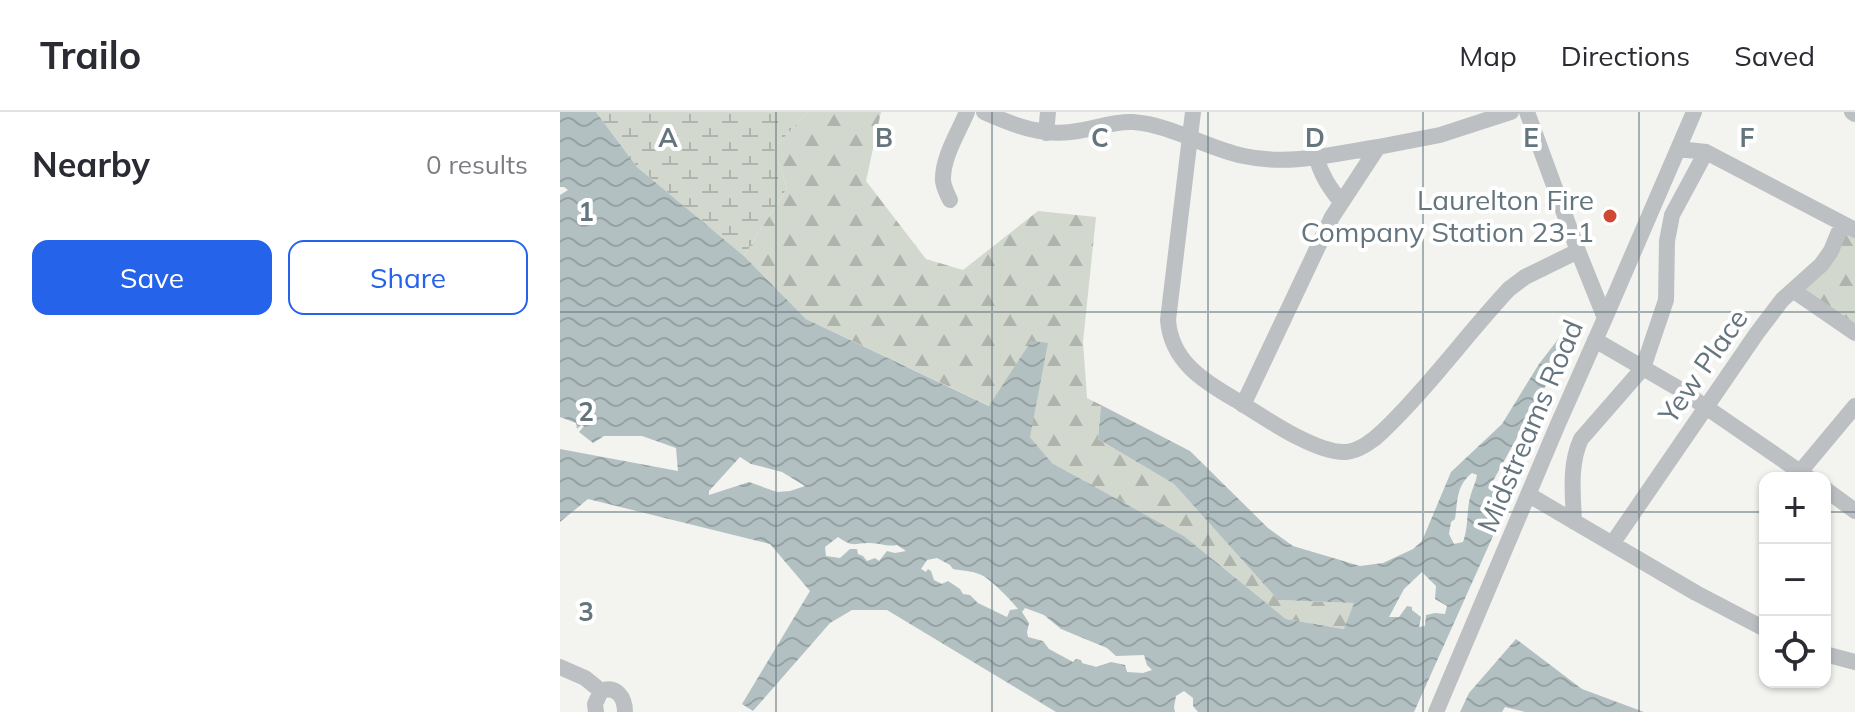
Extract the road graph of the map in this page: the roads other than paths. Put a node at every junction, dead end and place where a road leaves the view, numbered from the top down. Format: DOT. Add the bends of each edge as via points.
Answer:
graph roads {
  1 [pos="967,112"];
  2 [pos="984,112"];
  3 [pos="1048,112"];
  4 [pos="1193,112"];
  5 [pos="1511,112"];
  6 [pos="1527,112"];
  7 [pos="1694,112"];
  8 [pos="1046,133"];
  9 [pos="1190,136"];
  10 [pos="1378,147"];
  11 [pos="1678,149"];
  12 [pos="1706,152"];
  13 [pos="1316,156"];
  14 [pos="950,200"];
  15 [pos="1341,202"];
  16 [pos="1848,227"];
  17 [pos="1578,251"];
  18 [pos="1794,291"];
  19 [pos="1605,318"];
  20 [pos="1855,333"];
  21 [pos="1595,340"];
  22 [pos="1643,368"];
  23 [pos="1243,405"];
  24 [pos="1706,406"];
  25 [pos="1855,406"];
  26 [pos="1801,472"];
  27 [pos="1807,472"];
  28 [pos="1831,493"];
  29 [pos="1529,495"];
  30 [pos="1855,511"];
  31 [pos="1574,522"];
  32 [pos="1612,544"];
  33 [pos="1759,626"];
  34 [pos="1831,656"];
  35 [pos="1855,662"];
  36 [pos="560,667"];
  37 [pos="601,691"];
  38 [pos="596,712"];
  39 [pos="625,712"];
  40 [pos="1436,712"];
  1 -- 14 [label="street" via="944,170"];
  2 -- 8 [label="street"];
  3 -- 8 [label="street"];
  4 -- 9 [label="street"];
  5 -- 10 [label="street" via="1440,135"];
  6 -- 17 [label="street, Midstreams Road"];
  7 -- 11 [label="street"];
  8 -- 9 [label="street" via="1129,122"];
  9 -- 13 [label="street" via="1246,157"];
  9 -- 23 [label="street" via="1169,336 1193,370"];
  10 -- 13 [label="street"];
  10 -- 15 [label="street"];
  11 -- 12 [label="street"];
  11 -- 19 [label="street"];
  12 -- 16 [label="street"];
  12 -- 22 [label="street" via="1672,215 1666,300"];
  13 -- 15 [label="street" via="1326,184"];
  15 -- 23 [label="street"];
  16 -- 18 [label="street, Yew Place"];
  17 -- 19 [label="street, Midstreams Road"];
  17 -- 23 [label="street" via="1509,289 1382,432 1356,449 1333,451 1300,439"];
  18 -- 20 [label="street"];
  18 -- 24 [label="street, Yew Place" via="1782,300"];
  19 -- 21 [label="street, Midstreams Road"];
  21 -- 22 [label="street"];
  21 -- 29 [label="street, Midstreams Road"];
  22 -- 24 [label="street"];
  22 -- 31 [label="street" via="1576,450"];
  24 -- 26 [label="street"];
  24 -- 32 [label="street, Yew Place"];
  25 -- 27 [label="street"];
  28 -- 30 [label="street"];
  29 -- 31 [label="street"];
  29 -- 40 [label="street, Midstreams Road"];
  31 -- 32 [label="street"];
  32 -- 33 [label="street"];
  34 -- 35 [label="street"];
  36 -- 37 [label="street"];
  37 -- 38 [label="street"];
  37 -- 39 [label="street" via="618,693"];
}
